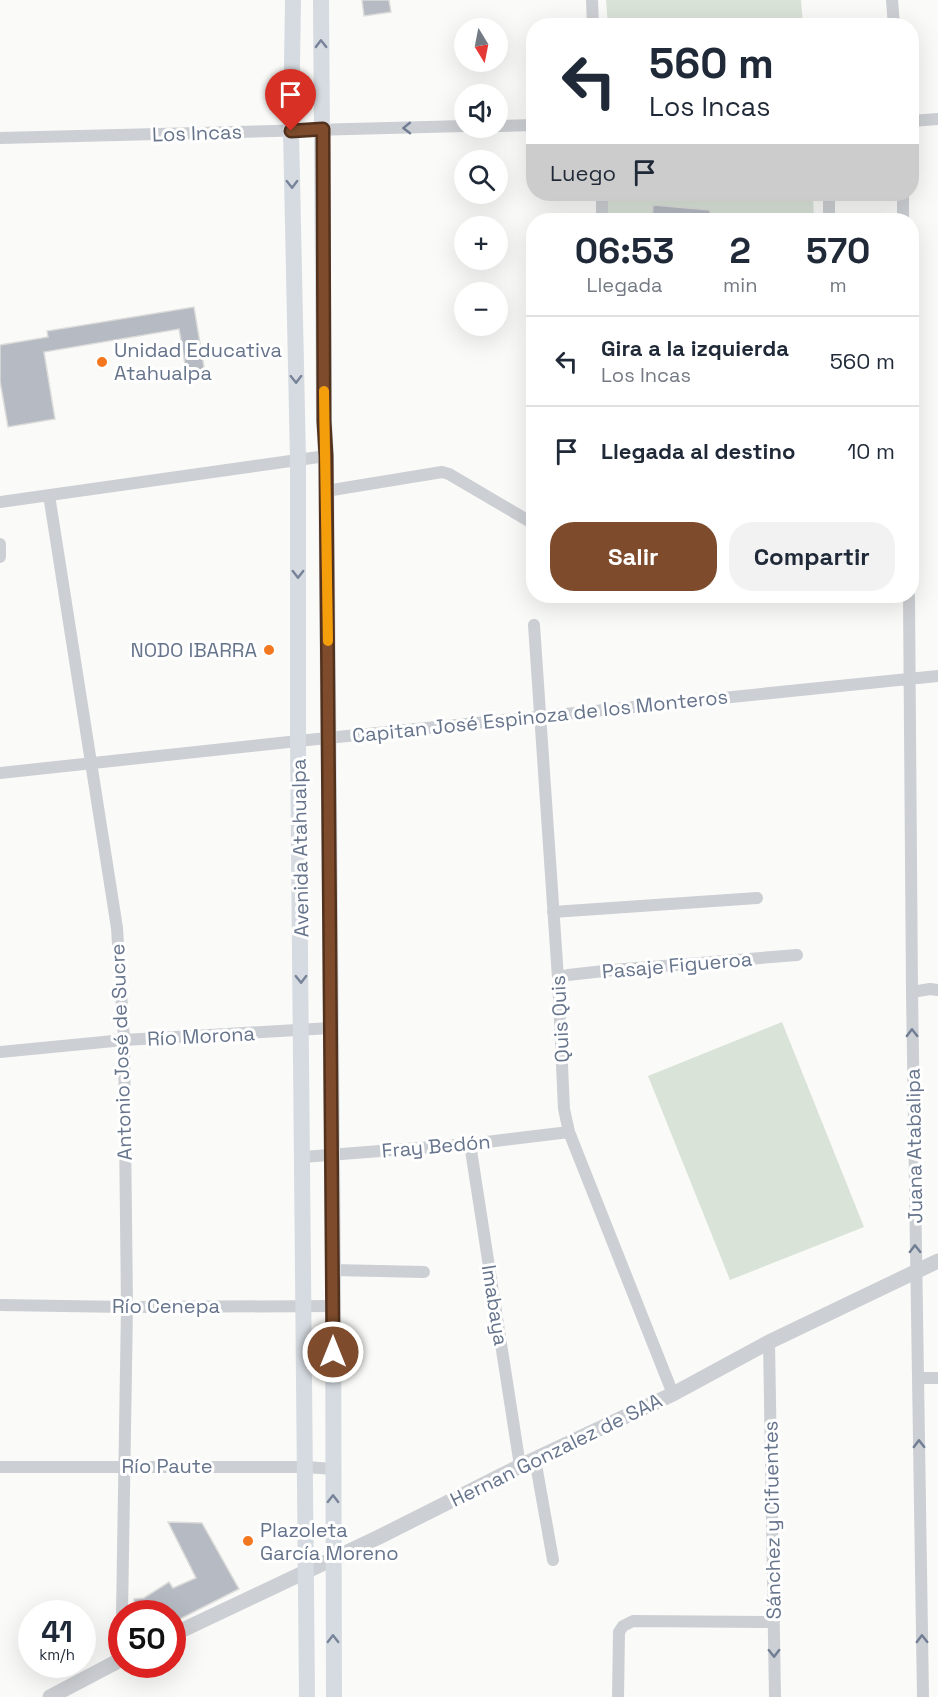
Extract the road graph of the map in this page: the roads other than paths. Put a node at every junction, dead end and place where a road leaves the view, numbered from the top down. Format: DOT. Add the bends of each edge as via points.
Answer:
graph roads {
  1 [pos="293,0"];
  2 [pos="321,0"];
  3 [pos="592,0"];
  4 [pos="892,0"];
  5 [pos="593,18"];
  6 [pos="893,18"];
  7 [pos="938,119"];
  8 [pos="919,120"];
  9 [pos="526,125"];
  10 [pos="454,126"];
  11 [pos="508,126"];
  12 [pos="323,129"];
  13 [pos="291,131"];
  14 [pos="0,138"];
  15 [pos="326,456"];
  16 [pos="298,460"];
  17 [pos="326,491"];
  18 [pos="49,495"];
  19 [pos="0,502"];
  20 [pos="526,519"];
  21 [pos="0,544"];
  22 [pos="0,557"];
  23 [pos="909,603"];
  24 [pos="534,625"];
  25 [pos="938,676"];
  26 [pos="911,679"];
  27 [pos="539,716"];
  28 [pos="329,738"];
  29 [pos="298,741"];
  30 [pos="91,762"];
  31 [pos="0,773"];
  32 [pos="757,898"];
  33 [pos="553,912"];
  34 [pos="797,955"];
  35 [pos="558,978"];
  36 [pos="938,990"];
  37 [pos="912,992"];
  38 [pos="331,1028"];
  39 [pos="302,1030"];
  40 [pos="124,1040"];
  41 [pos="0,1052"];
  42 [pos="569,1132"];
  43 [pos="470,1144"];
  44 [pos="332,1155"];
  45 [pos="303,1157"];
  46 [pos="938,1261"];
  47 [pos="333,1270"];
  48 [pos="915,1271"];
  49 [pos="424,1272"];
  50 [pos="0,1305"];
  51 [pos="304,1305"];
  52 [pos="333,1306"];
  53 [pos="127,1307"];
  54 [pos="769,1342"];
  55 [pos="918,1378"];
  56 [pos="938,1378"];
  57 [pos="673,1394"];
  58 [pos="527,1462"];
  59 [pos="124,1466"];
  60 [pos="0,1467"];
  61 [pos="306,1467"];
  62 [pos="334,1469"];
  63 [pos="333,1557"];
  64 [pos="553,1560"];
  65 [pos="305,1571"];
  66 [pos="122,1600"];
  67 [pos="774,1622"];
  68 [pos="186,1628"];
  69 [pos="108,1666"];
  70 [pos="50,1697"];
  71 [pos="307,1697"];
  72 [pos="334,1697"];
  73 [pos="618,1697"];
  74 [pos="775,1697"];
  75 [pos="923,1697"];
  1 -- 13 [label="main road, Avenida Atahualpa"];
  12 -- 2 [label="main road, Avenida Atahualpa, one-way"];
  3 -- 5 [label="street"];
  4 -- 6 [label="street"];
  7 -- 8 [label="street"];
  9 -- 11 [label="street"];
  10 -- 12 [label="street, Los Incas, one-way"];
  12 -- 13 [label="street, Los Incas"];
  12 -- 15 [label="main road, Avenida Atahualpa"];
  13 -- 14 [label="street, Los Incas"];
  13 -- 16 [label="main road, Avenida Atahualpa, one-way"];
  15 -- 16 [label="street"];
  15 -- 17 [label="main road, Avenida Atahualpa"];
  16 -- 18 [label="street"];
  16 -- 29 [label="main road, Avenida Atahualpa, one-way"];
  17 -- 20 [label="street" via="442,472"];
  17 -- 28 [label="main road, Avenida Atahualpa"];
  18 -- 19 [label="street"];
  18 -- 30 [label="street, Antonio José de Sucre"];
  21 -- 22 [label="street"];
  23 -- 26 [label="street, Juana Atabalipa"];
  24 -- 27 [label="street, Quis Quis"];
  25 -- 26 [label="street, Capitan José Espinoza de los Monteros"];
  26 -- 27 [label="street, Capitan José Espinoza de los Monteros"];
  26 -- 37 [label="street, Juana Atabalipa"];
  27 -- 28 [label="street, Capitan José Espinoza de los Monteros"];
  27 -- 33 [label="street, Quis Quis"];
  28 -- 29 [label="street, Capitan José Espinoza de los Monteros"];
  28 -- 38 [label="main road, Avenida Atahualpa"];
  29 -- 30 [label="street, Capitan José Espinoza de los Monteros"];
  29 -- 39 [label="main road, Avenida Atahualpa, one-way"];
  30 -- 31 [label="street, Capitan José Espinoza de los Monteros"];
  30 -- 40 [label="street, Antonio José de Sucre" via="117,928"];
  32 -- 33 [label="street"];
  33 -- 35 [label="street, Quis Quis"];
  34 -- 35 [label="street, Pasaje Figueroa"];
  35 -- 42 [label="street, Quis Quis" via="564,1109"];
  36 -- 37 [label="street"];
  48 -- 37 [label="street, Juana Atabalipa, one-way"];
  38 -- 39 [label="street, Río Morona"];
  38 -- 44 [label="main road, Avenida Atahualpa"];
  39 -- 40 [label="street, Río Morona"];
  39 -- 45 [label="main road, Avenida Atahualpa"];
  40 -- 41 [label="street, Río Morona"];
  40 -- 53 [label="street, Antonio José de Sucre"];
  42 -- 43 [label="street, Fray Bedón"];
  42 -- 57 [label="street, Quis Quis"];
  43 -- 44 [label="street, Fray Bedón"];
  43 -- 58 [label="street, Imabaya"];
  44 -- 45 [label="street, Fray Bedón"];
  44 -- 47 [label="main road, Avenida Atahualpa"];
  45 -- 51 [label="main road, Avenida Atahualpa"];
  46 -- 48 [label="street, Hernan Gonzalez de SAA"];
  47 -- 49 [label="street"];
  47 -- 52 [label="main road, Avenida Atahualpa"];
  48 -- 54 [label="street, Hernan Gonzalez de SAA"];
  48 -- 55 [label="street, Juana Atabalipa"];
  50 -- 53 [label="street, Río Cenepa"];
  51 -- 52 [label="street, Río Cenepa"];
  51 -- 53 [label="street, Río Cenepa"];
  51 -- 61 [label="main road, Avenida Atahualpa"];
  52 -- 62 [label="main road, Avenida Atahualpa"];
  53 -- 59 [label="street, Antonio José de Sucre"];
  54 -- 57 [label="street, Hernan Gonzalez de SAA"];
  54 -- 67 [label="street, Sánchez y Cifuentes"];
  55 -- 56 [label="street"];
  75 -- 55 [label="street, Juana Atabalipa, one-way"];
  57 -- 58 [label="street, Hernan Gonzalez de SAA"];
  58 -- 63 [label="street, Hernan Gonzalez de SAA"];
  58 -- 64 [label="street, Imabaya"];
  59 -- 60 [label="street, Río Paute"];
  59 -- 61 [label="street, Río Paute"];
  59 -- 66 [label="street, Antonio José de Sucre"];
  61 -- 62 [label="street, Río Paute"];
  61 -- 65 [label="main road, Avenida Atahualpa"];
  63 -- 62 [label="main road, Avenida Atahualpa, one-way"];
  63 -- 65 [label="street, Hernan Gonzalez de SAA"];
  72 -- 63 [label="main road, Avenida Atahualpa, one-way"];
  65 -- 68 [label="street, Hernan Gonzalez de SAA"];
  65 -- 71 [label="main road, Avenida Atahualpa"];
  67 -- 73 [label="street" via="633,1621 619,1632"];
  67 -- 74 [label="street, Sánchez y Cifuentes, one-way"];
  69 -- 70 [label="street"];
}
